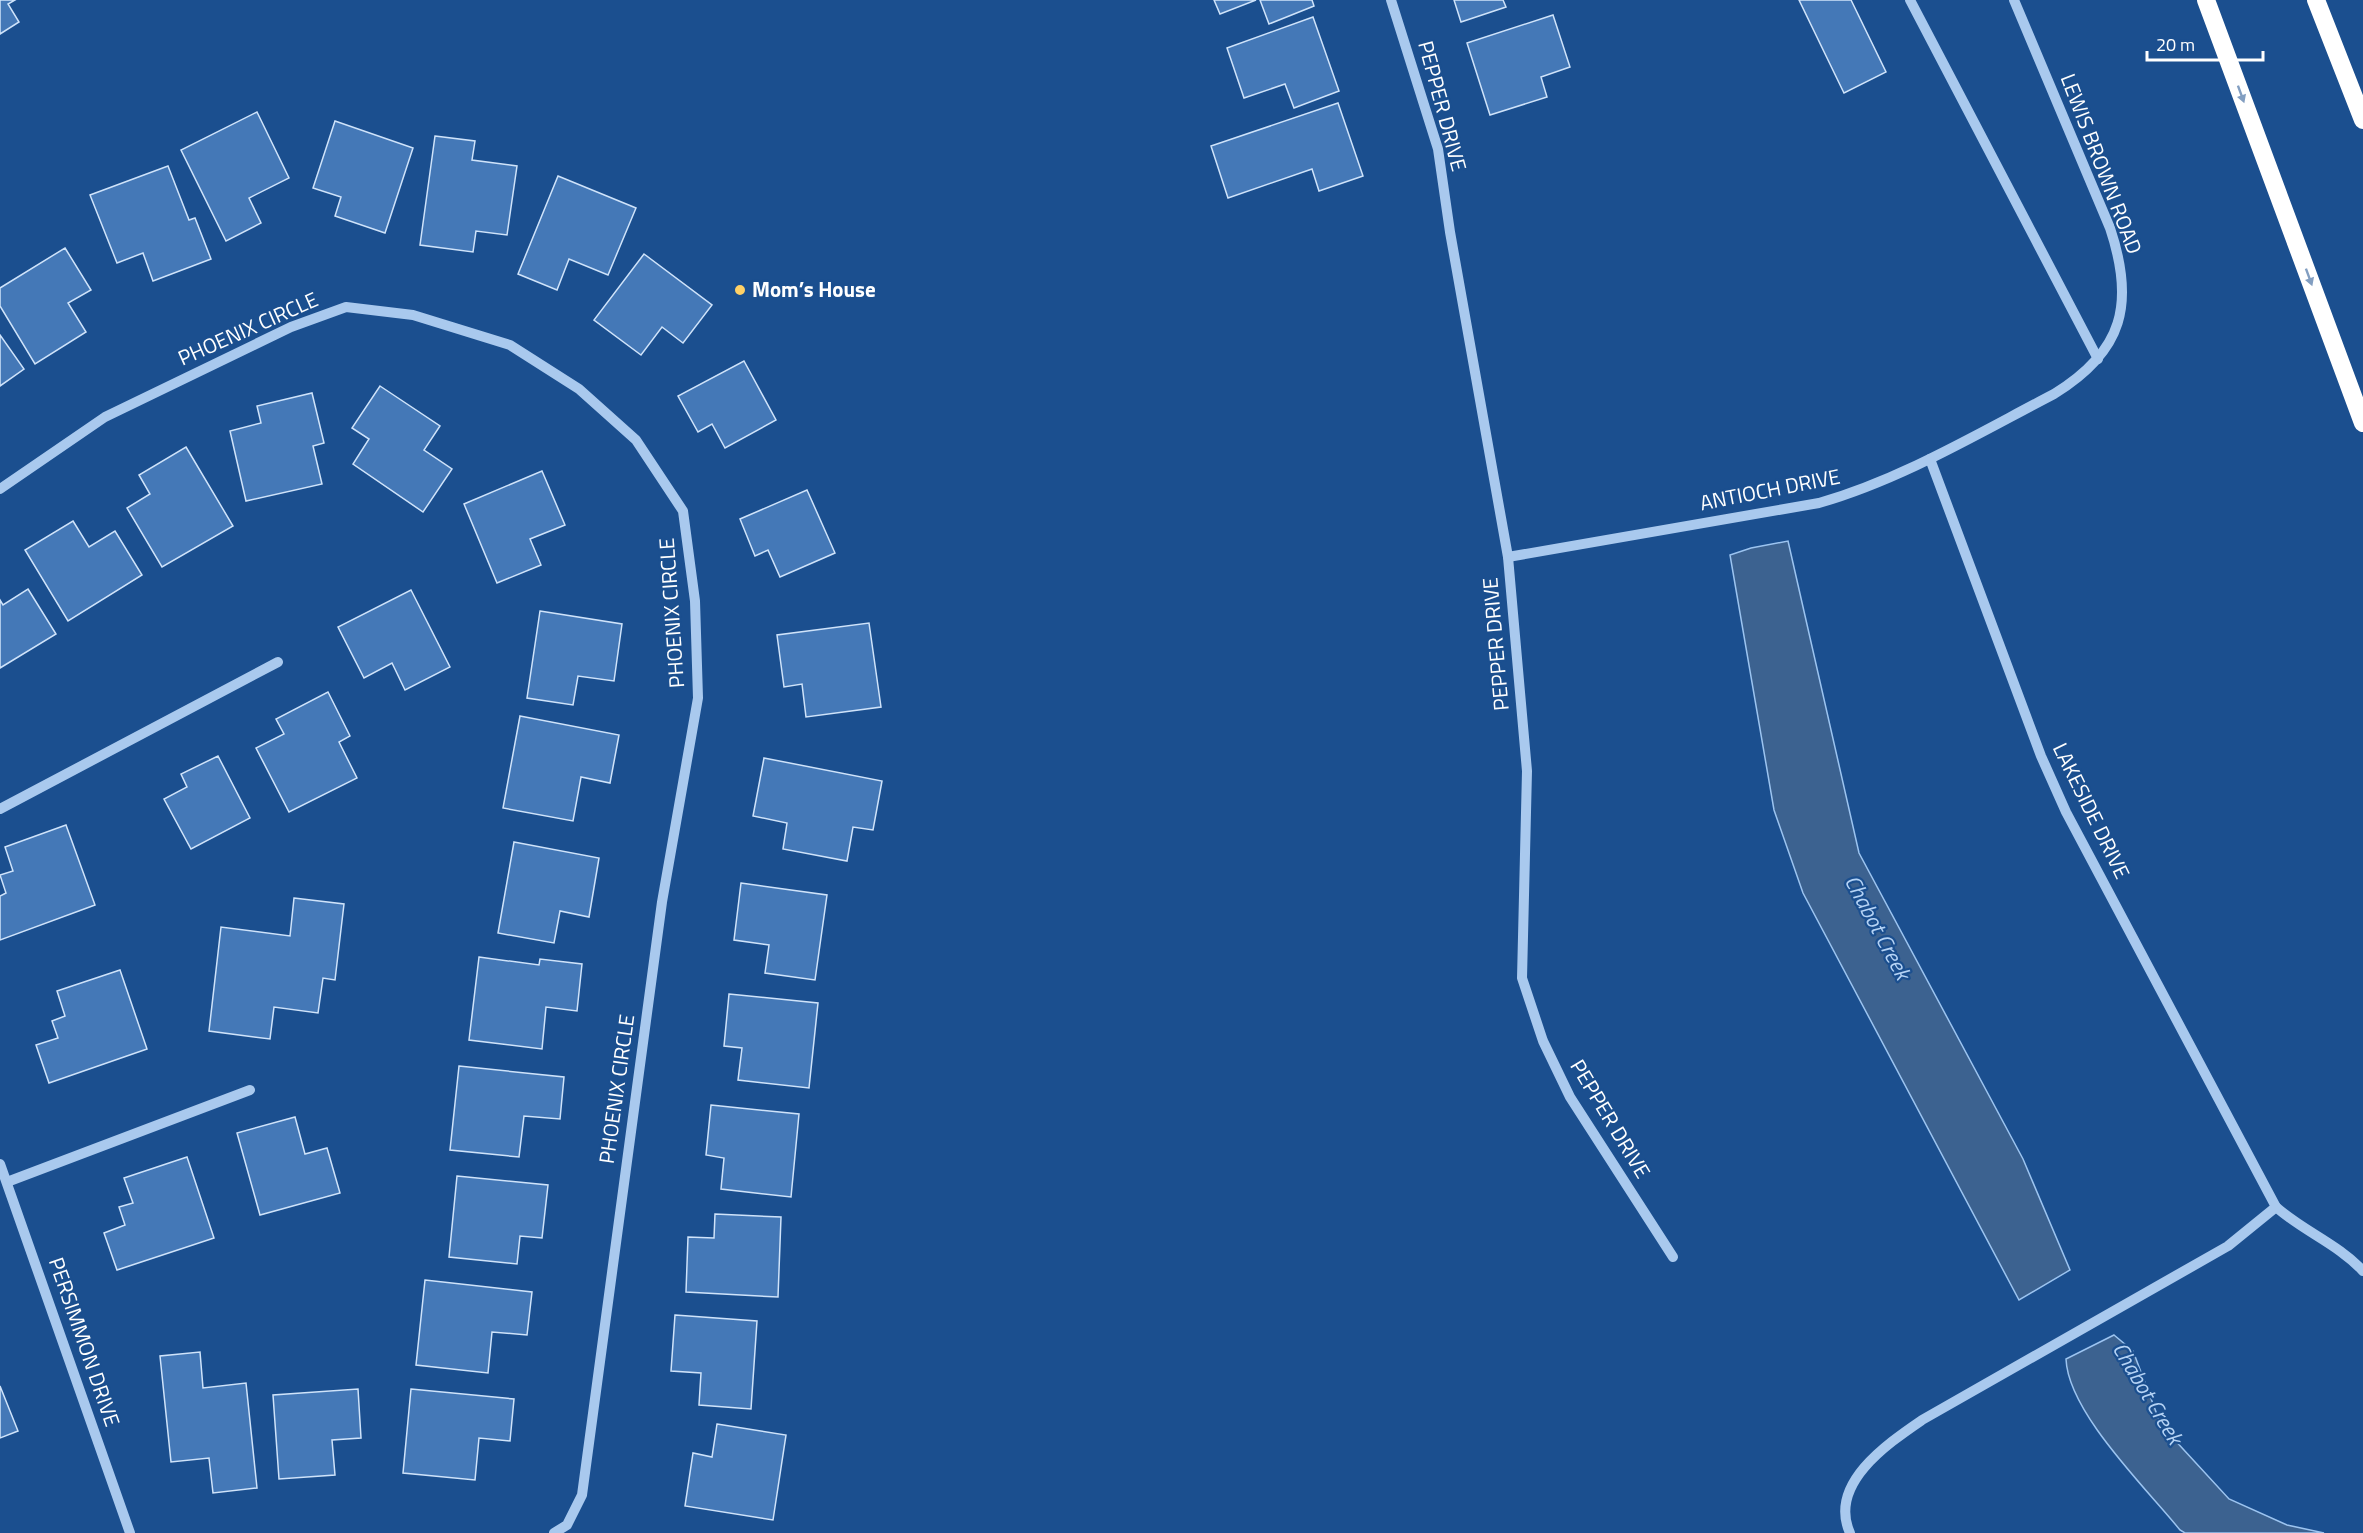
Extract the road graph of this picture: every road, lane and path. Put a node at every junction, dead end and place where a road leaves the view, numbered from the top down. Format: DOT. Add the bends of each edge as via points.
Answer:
graph roads {
  1 [pos="1391,0"];
  2 [pos="1910,0"];
  3 [pos="2014,0"];
  4 [pos="2206,0"];
  5 [pos="2316,0"];
  6 [pos="2363,120"];
  7 [pos="2098,359"];
  8 [pos="2054,394"];
  9 [pos="2363,423"];
  10 [pos="1930,459"];
  11 [pos="0,489"];
  12 [pos="1508,557"];
  13 [pos="278,662"];
  14 [pos="0,809"];
  15 [pos="250,1090"];
  16 [pos="0,1164"];
  17 [pos="7,1182"];
  18 [pos="2276,1207"];
  19 [pos="1673,1257"];
  20 [pos="2363,1271"];
  21 [pos="130,1533"];
  22 [pos="554,1533"];
  23 [pos="1850,1533"];
  1 -- 12 [label="street, PEPPER DRIVE" via="1437,149"];
  2 -- 7 [label="street"];
  3 -- 7 [label="street, LEWIS BROWN ROAD" via="2118,251 2124,294 2110,344"];
  4 -- 9 [label="highway, one-way"];
  5 -- 6 [label="highway"];
  7 -- 8 [label="street, LEWIS BROWN ROAD"];
  8 -- 10 [label="street, ANTIOCH DRIVE"];
  10 -- 12 [label="street, ANTIOCH DRIVE" via="1893,478 1819,503"];
  10 -- 18 [label="street, LAKESIDE DRIVE" via="2061,803"];
  11 -- 22 [label="street, PHOENIX CIRCLE" via="105,417 291,327 346,307 413,315 510,345 579,389 636,440 683,511 695,601 698,698 662,902 582,1495 567,1525"];
  12 -- 19 [label="street, PEPPER DRIVE" via="1527,771 1522,978 1543,1041 1570,1097"];
  13 -- 14 [label="street"];
  15 -- 17 [label="street"];
  16 -- 17 [label="street, PERSIMMON DRIVE"];
  17 -- 21 [label="street, PERSIMMON DRIVE"];
  18 -- 20 [label="street"];
  18 -- 23 [label="street" via="2228,1246 1922,1420 1892,1441 1852,1485 1845,1505"];
}
